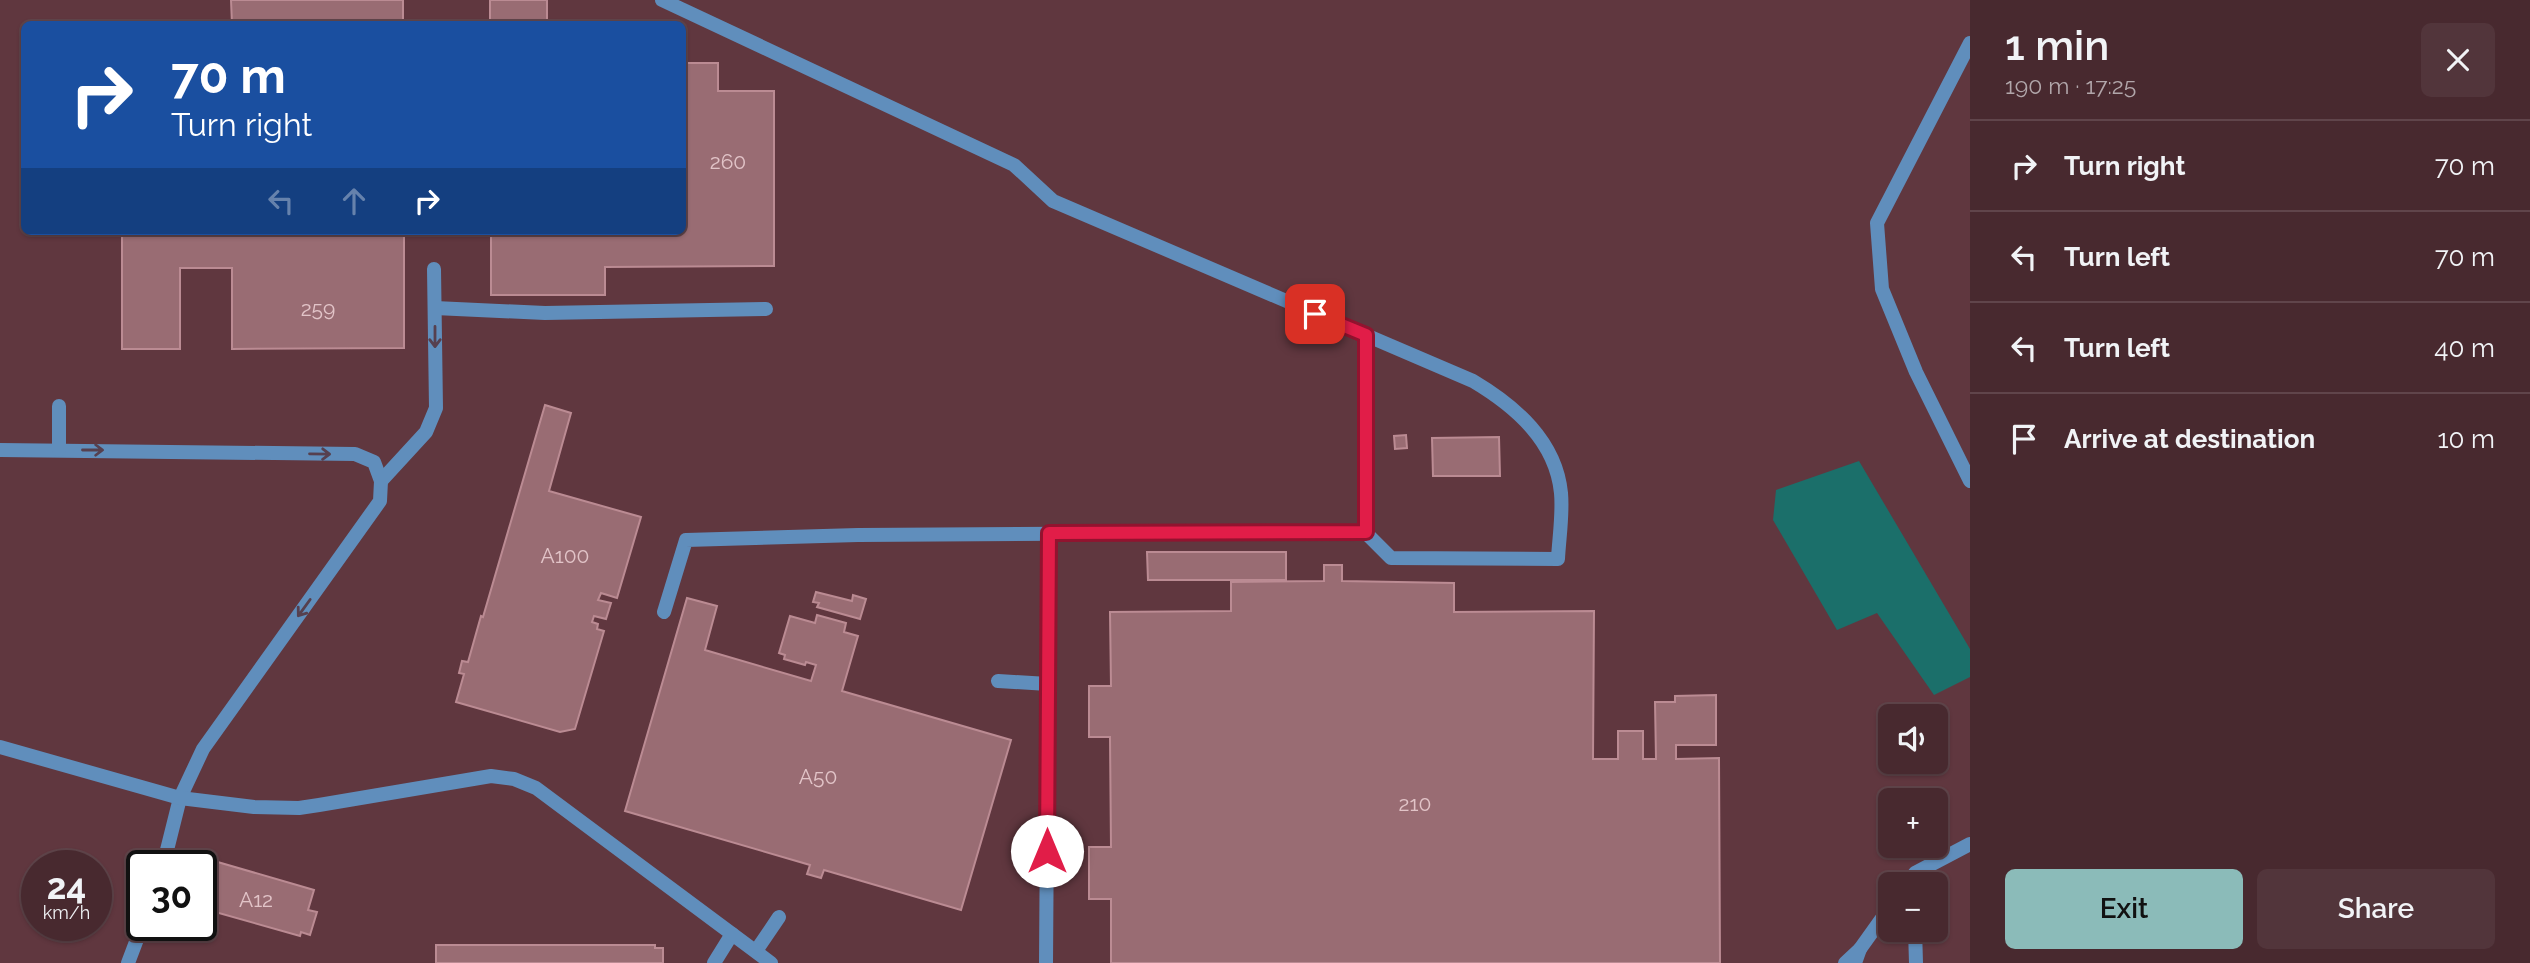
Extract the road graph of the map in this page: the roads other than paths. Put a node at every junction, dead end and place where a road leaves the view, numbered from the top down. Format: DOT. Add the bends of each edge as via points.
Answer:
graph roads {
  1 [pos="662,0"];
  2 [pos="1970,43"];
  3 [pos="434,269"];
  4 [pos="435,308"];
  5 [pos="766,309"];
  6 [pos="1366,335"];
  7 [pos="60,406"];
  8 [pos="0,450"];
  9 [pos="59,450"];
  10 [pos="381,481"];
  11 [pos="1970,481"];
  12 [pos="1366,532"];
  13 [pos="1049,533"];
  14 [pos="664,612"];
  15 [pos="998,681"];
  16 [pos="1048,684"];
  17 [pos="0,747"];
  18 [pos="180,798"];
  19 [pos="1970,844"];
  20 [pos="167,850"];
  21 [pos="1926,872"];
  22 [pos="779,917"];
  23 [pos="1878,925"];
  24 [pos="732,934"];
  25 [pos="136,941"];
  26 [pos="1915,942"];
  27 [pos="756,951"];
  28 [pos="1857,956"];
  29 [pos="128,963"];
  30 [pos="714,963"];
  31 [pos="771,963"];
  32 [pos="1046,963"];
  33 [pos="1845,963"];
  34 [pos="1916,963"];
  1 -- 6 [label="street" via="1014,165 1053,201"];
  2 -- 11 [label="street" via="1877,223 1882,289 1916,372"];
  3 -- 4 [label="street"];
  4 -- 5 [label="street" via="545,313"];
  4 -- 10 [label="street, one-way" via="436,408 426,432"];
  6 -- 12 [label="street"];
  6 -- 12 [label="street" via="1504,399 1537,432 1561,492 1558,559 1391,558"];
  7 -- 9 [label="street"];
  8 -- 9 [label="street"];
  9 -- 10 [label="street, one-way" via="355,454 374,462"];
  10 -- 18 [label="street, one-way" via="380,501 202,749"];
  12 -- 13 [label="street"];
  13 -- 14 [label="street" via="686,540"];
  13 -- 16 [label="street"];
  15 -- 16 [label="street"];
  16 -- 32 [label="street"];
  17 -- 18 [label="street"];
  18 -- 20 [label="street"];
  18 -- 24 [label="street" via="299,808 491,776 514,779 536,788"];
  19 -- 21 [label="street"];
  22 -- 27 [label="street"];
  23 -- 28 [label="street"];
  24 -- 27 [label="street"];
  24 -- 30 [label="street"];
  25 -- 29 [label="street"];
  26 -- 34 [label="street"];
  27 -- 31 [label="street"];
  28 -- 33 [label="street"];
}
